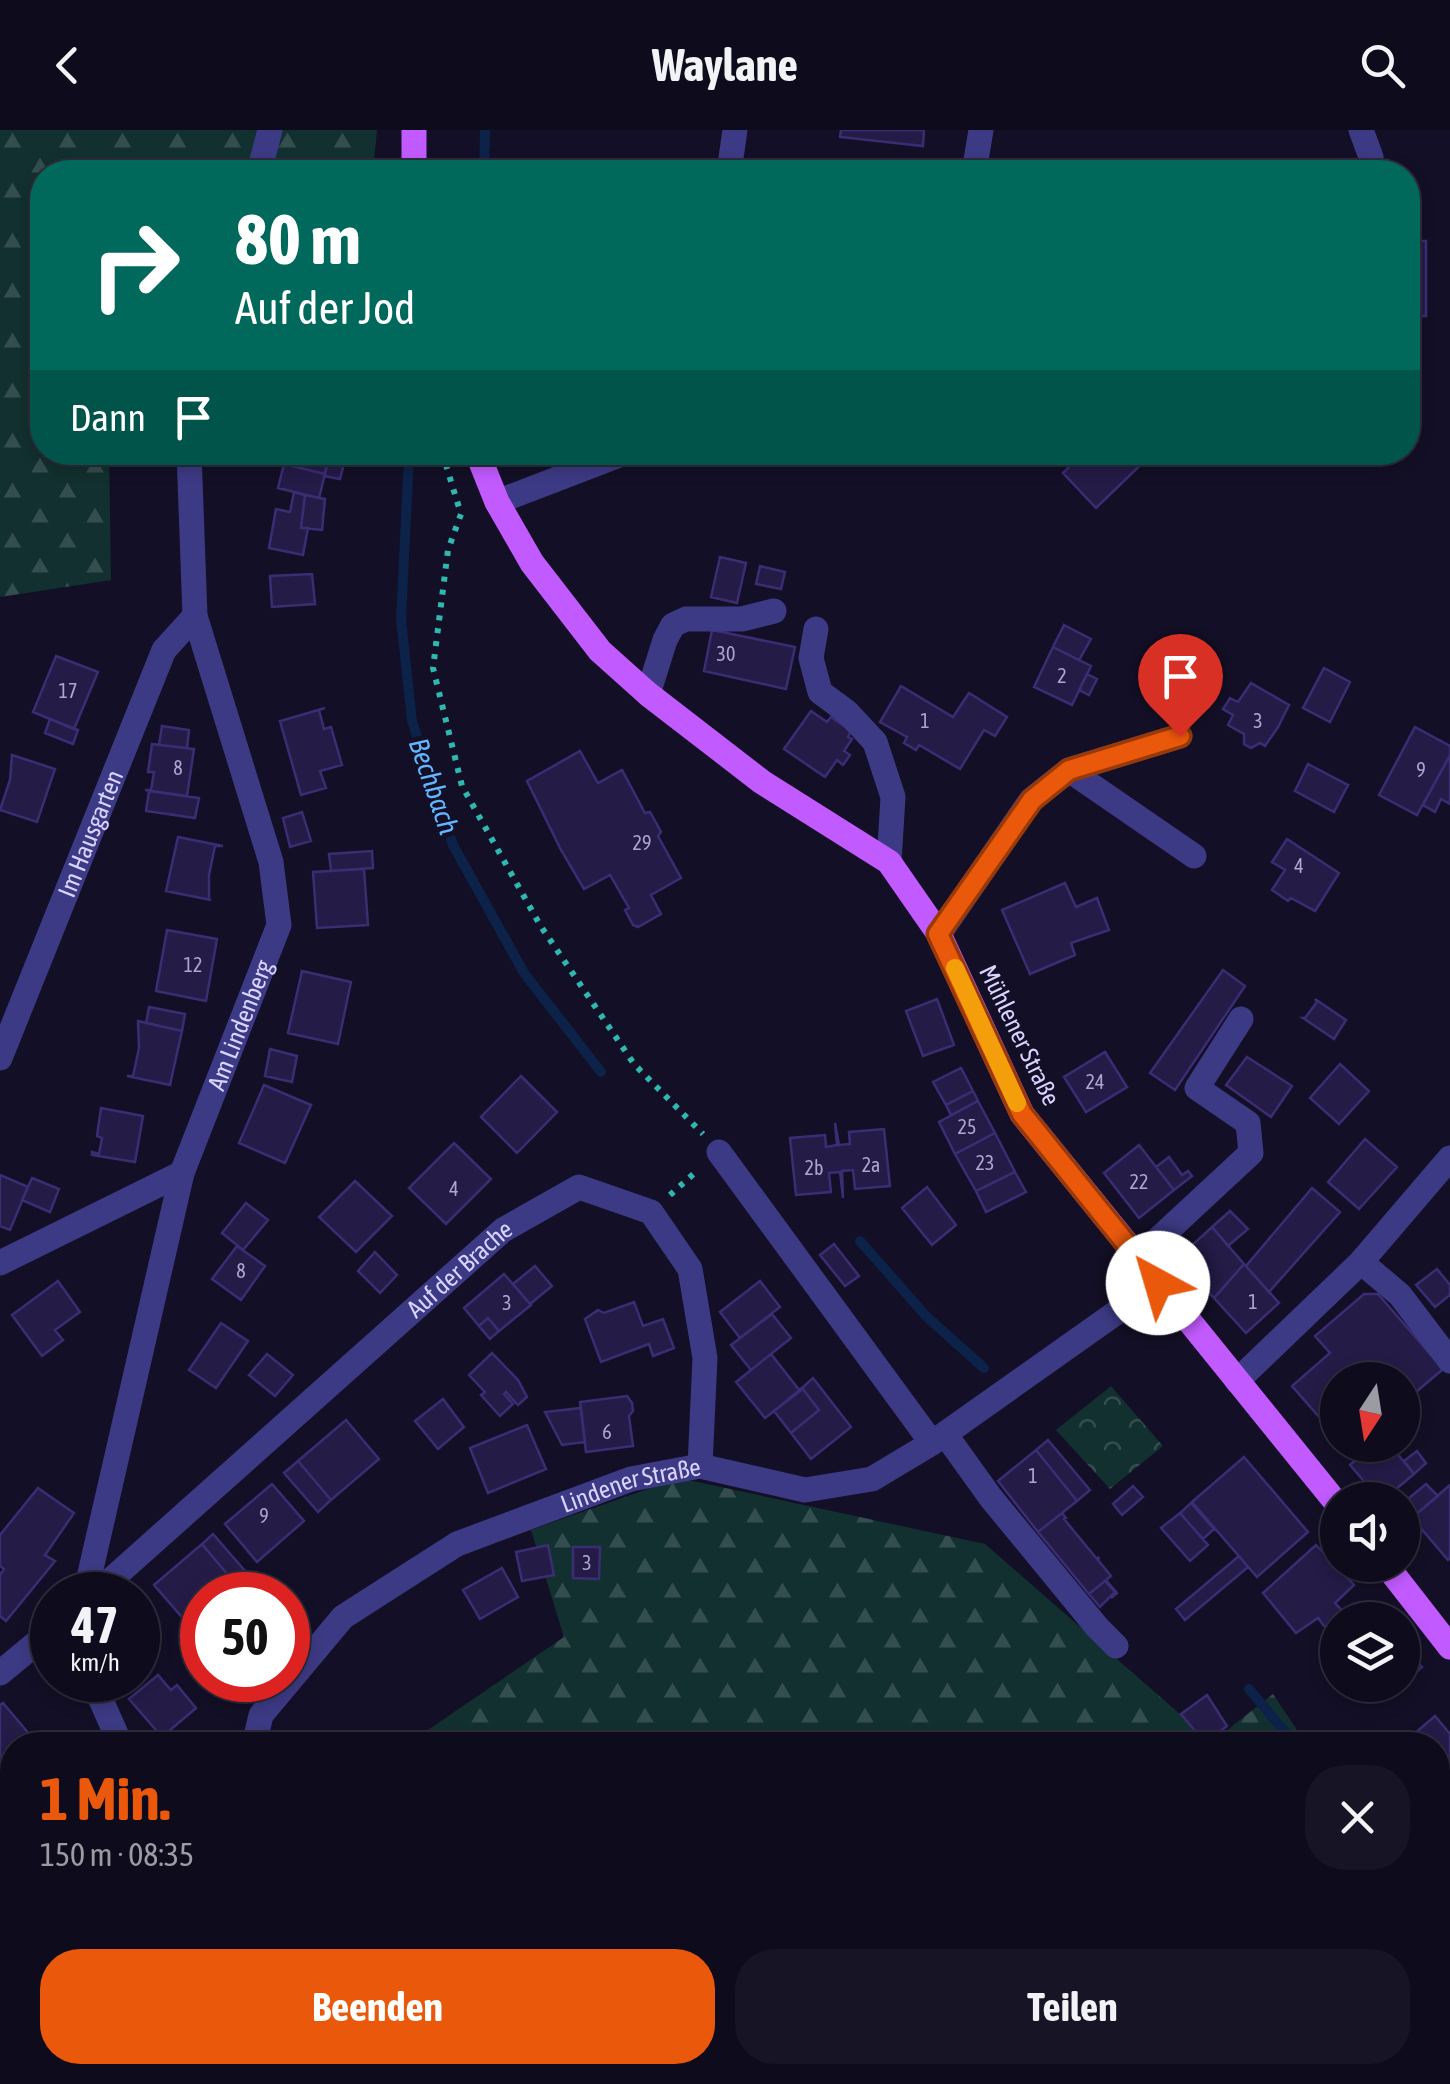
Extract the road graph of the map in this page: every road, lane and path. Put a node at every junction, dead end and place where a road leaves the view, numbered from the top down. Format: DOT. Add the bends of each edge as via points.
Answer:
graph roads {
  1 [pos="270,130"];
  2 [pos="414,130"];
  3 [pos="735,130"];
  4 [pos="981,130"];
  5 [pos="1361,130"];
  6 [pos="262,160"];
  7 [pos="414,160"];
  8 [pos="731,160"];
  9 [pos="976,160"];
  10 [pos="1370,160"];
  11 [pos="189,465"];
  12 [pos="446,465"];
  13 [pos="482,465"];
  14 [pos="593,465"];
  15 [pos="497,502"];
  16 [pos="774,611"];
  17 [pos="196,616"];
  18 [pos="816,628"];
  19 [pos="648,694"];
  20 [pos="1180,736"];
  21 [pos="1069,770"];
  22 [pos="1194,856"];
  23 [pos="889,862"];
  24 [pos="938,934"];
  25 [pos="1241,1018"];
  26 [pos="0,1058"];
  27 [pos="720,1152"];
  28 [pos="1450,1158"];
  29 [pos="182,1173"];
  30 [pos="651,1212"];
  31 [pos="1138,1258"];
  32 [pos="1361,1262"];
  33 [pos="0,1264"];
  34 [pos="1158,1283"];
  35 [pos="1450,1361"];
  36 [pos="1237,1381"];
  37 [pos="938,1439"];
  38 [pos="700,1466"];
  39 [pos="1320,1483"];
  40 [pos="90,1572"];
  41 [pos="120,1572"];
  42 [pos="1399,1582"];
  43 [pos="1116,1646"];
  44 [pos="1450,1646"];
  45 [pos="30,1648"];
  46 [pos="0,1673"];
  47 [pos="102,1702"];
  48 [pos="116,1732"];
  49 [pos="257,1732"];
  1 -- 6 [label="street"];
  2 -- 7 [label="main road"];
  3 -- 8 [label="street"];
  4 -- 9 [label="street"];
  5 -- 10 [label="street"];
  11 -- 17 [label="street, Am Lindenberg"];
  12 -- 27 [label="path" via="461,514 448,550 432,668 462,786 540,925 634,1064"];
  13 -- 15 [label="main road, Mühlener Straße"];
  14 -- 15 [label="street"];
  15 -- 19 [label="main road, Mühlener Straße" via="532,563 600,651"];
  16 -- 19 [label="street" via="686,618 673,626"];
  17 -- 26 [label="street, Im Hausgarten" via="164,650"];
  17 -- 29 [label="street, Am Lindenberg" via="272,862 279,925"];
  18 -- 23 [label="street" via="812,658 820,692 875,742 893,797"];
  19 -- 23 [label="main road, Mühlener Straße" via="762,782"];
  20 -- 21 [label="street"];
  21 -- 22 [label="street"];
  21 -- 24 [label="street" via="1032,800"];
  23 -- 24 [label="main road, Mühlener Straße"];
  24 -- 31 [label="main road, Mühlener Straße" via="1022,1114"];
  25 -- 31 [label="street" via="1198,1088 1248,1122 1251,1153"];
  27 -- 30 [label="path"];
  27 -- 37 [label="street"];
  28 -- 32 [label="street"];
  29 -- 33 [label="street"];
  29 -- 40 [label="street, Am Lindenberg"];
  30 -- 38 [label="street" via="690,1269 706,1358"];
  30 -- 41 [label="street, Auf der Brache" via="578,1187 503,1230"];
  31 -- 34 [label="main road, Mühlener Straße"];
  32 -- 35 [label="street" via="1400,1295"];
  32 -- 36 [label="street"];
  34 -- 36 [label="main road, Mühlener Straße"];
  34 -- 37 [label="street, Lindener Straße"];
  36 -- 39 [label="main road, Mühlener Straße"];
  37 -- 38 [label="street, Lindener Straße" via="872,1479 804,1490"];
  37 -- 43 [label="street"];
  38 -- 49 [label="street, Lindener Straße" via="631,1479 457,1544 343,1617 261,1716"];
  42 -- 44 [label="main road"];
  45 -- 46 [label="street"];
  47 -- 48 [label="street"];
}
